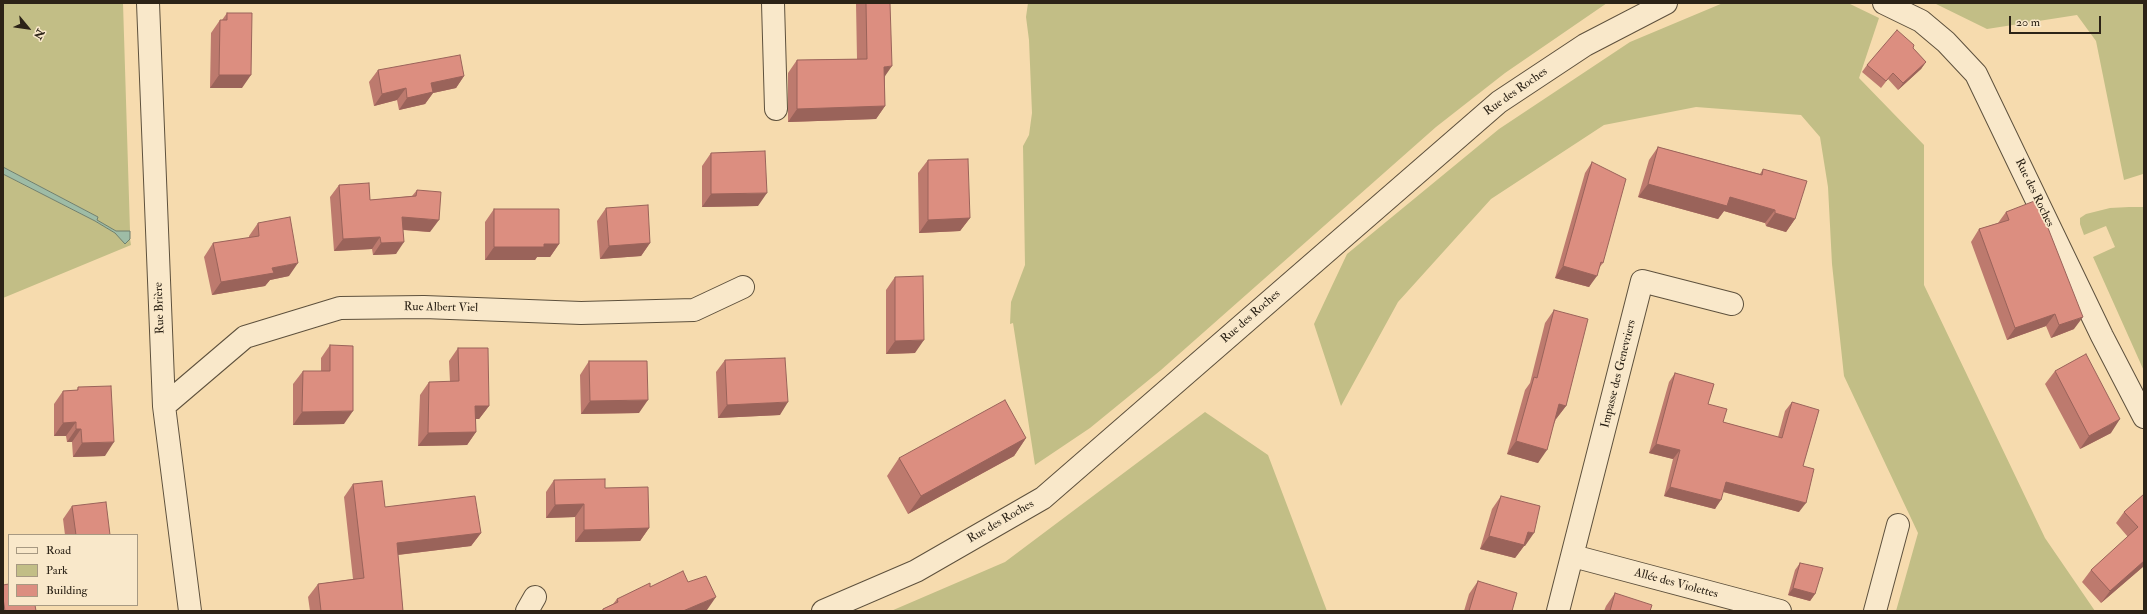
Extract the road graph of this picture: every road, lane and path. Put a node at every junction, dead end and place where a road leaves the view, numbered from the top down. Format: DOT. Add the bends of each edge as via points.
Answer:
graph roads {
  1 [pos="148,3"];
  2 [pos="774,3"];
  3 [pos="1666,3"];
  4 [pos="1884,3"];
  5 [pos="776,109"];
  6 [pos="743,287"];
  7 [pos="1732,304"];
  8 [pos="164,406"];
  9 [pos="2144,416"];
  10 [pos="1898,525"];
  11 [pos="1573,556"];
  12 [pos="190,611"];
  13 [pos="823,611"];
  14 [pos="1558,611"];
  15 [pos="1780,611"];
  16 [pos="1875,611"];
  1 -- 8 [label="street, Rue Brière"];
  2 -- 5 [label="street"];
  3 -- 13 [label="street, Rue des Roches" via="1585,45 1499,102 1043,498 916,571"];
  4 -- 9 [label="street, Rue des Roches" via="1921,21 1946,42 1976,74 2102,336"];
  6 -- 8 [label="street, Rue Albert Viel" via="694,310 580,313 424,307 340,308 245,338"];
  7 -- 11 [label="street, Impasse des Genevriers" via="1642,282"];
  8 -- 12 [label="street, Rue Brière"];
  10 -- 16 [label="street"];
  11 -- 14 [label="street"];
  11 -- 15 [label="street, Allée des Violettes"];
}
